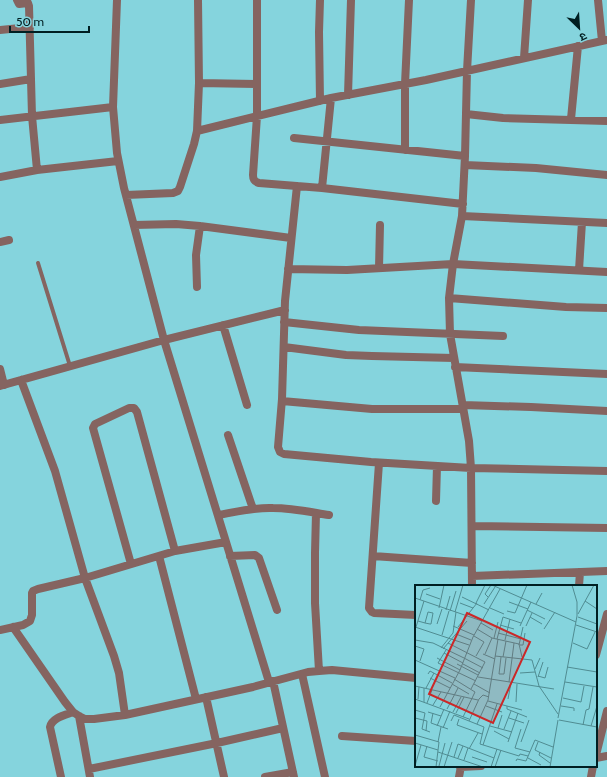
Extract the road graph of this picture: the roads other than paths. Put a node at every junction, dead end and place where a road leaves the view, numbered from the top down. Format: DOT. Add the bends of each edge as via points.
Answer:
graph roads {
  1 [pos="17,0"];
  2 [pos="117,0"];
  3 [pos="198,0"];
  4 [pos="257,0"];
  5 [pos="320,0"];
  6 [pos="351,0"];
  7 [pos="408,0"];
  8 [pos="471,0"];
  9 [pos="528,0"];
  10 [pos="598,0"];
  11 [pos="30,27"];
  12 [pos="0,30"];
  13 [pos="604,40"];
  14 [pos="578,46"];
  15 [pos="524,58"];
  16 [pos="467,71"];
  17 [pos="31,79"];
  18 [pos="199,83"];
  19 [pos="0,84"];
  20 [pos="257,84"];
  21 [pos="405,84"];
  22 [pos="348,95"];
  23 [pos="331,98"];
  24 [pos="320,101"];
  25 [pos="113,107"];
  26 [pos="466,114"];
  27 [pos="32,116"];
  28 [pos="257,116"];
  29 [pos="571,119"];
  30 [pos="0,120"];
  31 [pos="607,121"];
  32 [pos="198,131"];
  33 [pos="294,138"];
  34 [pos="327,142"];
  35 [pos="405,150"];
  36 [pos="465,156"];
  37 [pos="118,161"];
  38 [pos="465,165"];
  39 [pos="37,170"];
  40 [pos="607,175"];
  41 [pos="0,177"];
  42 [pos="297,186"];
  43 [pos="322,188"];
  44 [pos="126,195"];
  45 [pos="462,204"];
  46 [pos="462,216"];
  47 [pos="582,222"];
  48 [pos="607,223"];
  49 [pos="380,224"];
  50 [pos="134,225"];
  51 [pos="200,226"];
  52 [pos="291,238"];
  53 [pos="9,240"];
  54 [pos="0,242"];
  55 [pos="38,263"];
  56 [pos="453,264"];
  57 [pos="379,268"];
  58 [pos="288,269"];
  59 [pos="579,270"];
  60 [pos="607,272"];
  61 [pos="197,287"];
  62 [pos="449,298"];
  63 [pos="607,308"];
  64 [pos="284,310"];
  65 [pos="284,322"];
  66 [pos="223,325"];
  67 [pos="450,334"];
  68 [pos="503,336"];
  69 [pos="164,340"];
  70 [pos="284,346"];
  71 [pos="454,358"];
  72 [pos="70,366"];
  73 [pos="455,367"];
  74 [pos="0,370"];
  75 [pos="607,374"];
  76 [pos="21,380"];
  77 [pos="2,386"];
  78 [pos="282,401"];
  79 [pos="247,406"];
  80 [pos="463,407"];
  81 [pos="607,411"];
  82 [pos="228,435"];
  83 [pos="379,463"];
  84 [pos="437,466"];
  85 [pos="471,468"];
  86 [pos="607,471"];
  87 [pos="436,501"];
  88 [pos="253,509"];
  89 [pos="316,512"];
  90 [pos="329,514"];
  91 [pos="218,515"];
  92 [pos="472,526"];
  93 [pos="607,528"];
  94 [pos="226,542"];
  95 [pos="175,551"];
  96 [pos="158,556"];
  97 [pos="230,556"];
  98 [pos="373,556"];
  99 [pos="472,563"];
  100 [pos="132,564"];
  101 [pos="607,571"];
  102 [pos="580,572"];
  103 [pos="472,576"];
  104 [pos="85,578"];
  105 [pos="472,585"];
  106 [pos="579,585"];
  107 [pos="277,610"];
  108 [pos="607,614"];
  109 [pos="415,615"];
  110 [pos="13,627"];
  111 [pos="602,629"];
  112 [pos="0,630"];
  113 [pos="597,651"];
  114 [pos="319,670"];
  115 [pos="302,674"];
  116 [pos="415,678"];
  117 [pos="271,682"];
  118 [pos="206,697"];
  119 [pos="196,699"];
  120 [pos="607,711"];
  121 [pos="76,714"];
  122 [pos="125,715"];
  123 [pos="283,728"];
  124 [pos="342,736"];
  125 [pos="415,741"];
  126 [pos="217,743"];
  127 [pos="597,751"];
  128 [pos="607,756"];
  129 [pos="597,758"];
  130 [pos="460,767"];
  131 [pos="593,767"];
  132 [pos="89,773"];
  133 [pos="293,775"];
  134 [pos="61,777"];
  135 [pos="224,777"];
  136 [pos="265,777"];
  137 [pos="325,777"];
  138 [pos="459,777"];
  139 [pos="591,777"];
  1 -- 11 [label="street" via="19,4 28,4"];
  2 -- 25 [label="street"];
  3 -- 18 [label="street"];
  4 -- 20 [label="street"];
  5 -- 24 [label="street"];
  6 -- 22 [label="street"];
  7 -- 21 [label="street"];
  8 -- 16 [label="street"];
  9 -- 15 [label="street"];
  10 -- 13 [label="street"];
  11 -- 12 [label="street"];
  11 -- 17 [label="street"];
  13 -- 14 [label="street"];
  14 -- 15 [label="street"];
  14 -- 29 [label="street"];
  15 -- 16 [label="street"];
  16 -- 21 [label="street"];
  16 -- 26 [label="street"];
  17 -- 19 [label="street"];
  17 -- 27 [label="street"];
  18 -- 20 [label="street"];
  18 -- 32 [label="street"];
  20 -- 28 [label="street"];
  21 -- 22 [label="street"];
  21 -- 35 [label="street"];
  22 -- 23 [label="street"];
  23 -- 24 [label="street"];
  23 -- 34 [label="street"];
  24 -- 28 [label="street"];
  25 -- 27 [label="street"];
  25 -- 37 [label="street"];
  26 -- 29 [label="street" via="503,118"];
  26 -- 36 [label="street"];
  27 -- 30 [label="street"];
  27 -- 39 [label="street"];
  28 -- 32 [label="street"];
  28 -- 42 [label="street" via="254,180 259,184"];
  29 -- 31 [label="street"];
  32 -- 44 [label="street" via="178,191"];
  33 -- 34 [label="street"];
  34 -- 35 [label="street"];
  34 -- 43 [label="street"];
  35 -- 36 [label="street"];
  36 -- 38 [label="street"];
  37 -- 39 [label="street"];
  37 -- 44 [label="street"];
  38 -- 40 [label="street"];
  38 -- 45 [label="street"];
  39 -- 41 [label="street"];
  42 -- 43 [label="street"];
  42 -- 52 [label="street"];
  43 -- 45 [label="street"];
  44 -- 50 [label="street"];
  45 -- 46 [label="street"];
  46 -- 47 [label="street"];
  46 -- 56 [label="street"];
  47 -- 48 [label="street"];
  47 -- 59 [label="street"];
  49 -- 57 [label="street"];
  50 -- 51 [label="street"];
  50 -- 69 [label="street"];
  51 -- 52 [label="street"];
  51 -- 61 [label="street" via="196,255"];
  52 -- 58 [label="street"];
  53 -- 54 [label="street"];
  55 -- 72 [label="lane"];
  56 -- 57 [label="street"];
  56 -- 59 [label="street"];
  56 -- 62 [label="street"];
  57 -- 58 [label="street"];
  58 -- 64 [label="street"];
  59 -- 60 [label="street"];
  62 -- 63 [label="street"];
  62 -- 67 [label="street"];
  64 -- 65 [label="street"];
  64 -- 66 [label="street"];
  65 -- 67 [label="street" via="359,330"];
  65 -- 70 [label="street"];
  66 -- 69 [label="street"];
  66 -- 79 [label="street"];
  67 -- 68 [label="street"];
  67 -- 71 [label="street"];
  69 -- 72 [label="street"];
  69 -- 91 [label="street"];
  70 -- 71 [label="street" via="346,355"];
  70 -- 78 [label="street"];
  71 -- 73 [label="street"];
  72 -- 76 [label="street"];
  73 -- 75 [label="street"];
  73 -- 80 [label="street"];
  74 -- 77 [label="street"];
  76 -- 77 [label="street"];
  76 -- 104 [label="street" via="55,471"];
  78 -- 80 [label="street" via="372,409"];
  78 -- 83 [label="street" via="278,447 281,453"];
  80 -- 81 [label="street"];
  80 -- 85 [label="street"];
  82 -- 88 [label="street"];
  83 -- 84 [label="street"];
  83 -- 98 [label="street"];
  84 -- 85 [label="street"];
  84 -- 87 [label="street"];
  85 -- 86 [label="street"];
  85 -- 92 [label="street"];
  88 -- 89 [label="street" via="290,508"];
  88 -- 91 [label="street"];
  89 -- 90 [label="street"];
  89 -- 114 [label="street" via="315,603"];
  91 -- 94 [label="street"];
  92 -- 93 [label="street"];
  92 -- 99 [label="street"];
  94 -- 95 [label="street"];
  94 -- 97 [label="street"];
  95 -- 96 [label="street"];
  95 -- 100 [label="street" via="137,412 134,408 129,408 95,424 93,428"];
  96 -- 100 [label="street"];
  96 -- 119 [label="street"];
  97 -- 107 [label="street" via="258,556"];
  97 -- 117 [label="street"];
  98 -- 99 [label="street"];
  98 -- 109 [label="street" via="370,610 374,613"];
  99 -- 103 [label="street"];
  100 -- 104 [label="street"];
  101 -- 102 [label="street"];
  102 -- 103 [label="street"];
  102 -- 106 [label="street"];
  103 -- 105 [label="street"];
  104 -- 110 [label="street" via="33,591 30,622"];
  104 -- 122 [label="street" via="117,666"];
  108 -- 111 [label="street"];
  110 -- 112 [label="street"];
  110 -- 121 [label="street"];
  111 -- 113 [label="street"];
  114 -- 115 [label="street"];
  114 -- 116 [label="street"];
  115 -- 117 [label="street"];
  115 -- 137 [label="street"];
  117 -- 118 [label="street"];
  117 -- 123 [label="street"];
  118 -- 119 [label="street"];
  118 -- 126 [label="street"];
  119 -- 122 [label="street"];
  120 -- 127 [label="street"];
  121 -- 122 [label="street" via="85,719"];
  121 -- 132 [label="street"];
  121 -- 134 [label="street" via="52,722 50,727"];
  123 -- 126 [label="street"];
  123 -- 133 [label="street"];
  124 -- 125 [label="street"];
  126 -- 132 [label="street"];
  126 -- 135 [label="street"];
  128 -- 129 [label="street"];
  130 -- 138 [label="street"];
  131 -- 139 [label="street"];
  133 -- 136 [label="street"];
}
